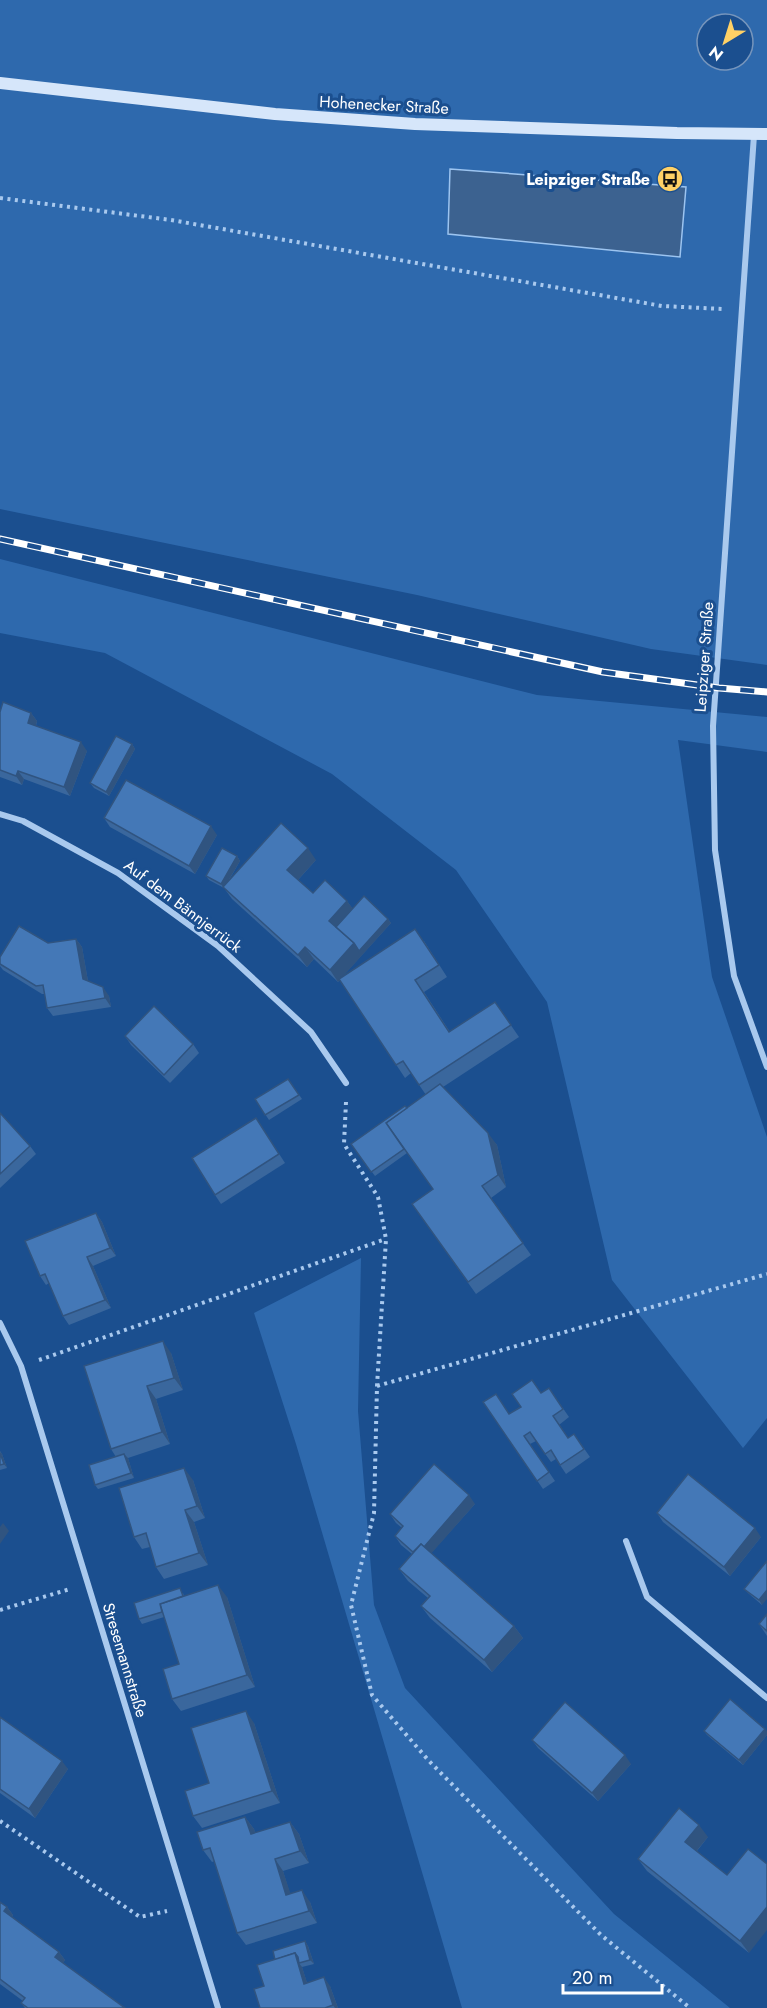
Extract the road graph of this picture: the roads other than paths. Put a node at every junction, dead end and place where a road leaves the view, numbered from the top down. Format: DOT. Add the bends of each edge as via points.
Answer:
graph roads {
  1 [pos="0,83"];
  2 [pos="760,134"];
  3 [pos="0,814"];
  4 [pos="767,1067"];
  5 [pos="346,1083"];
  6 [pos="0,1323"];
  7 [pos="626,1541"];
  8 [pos="767,1698"];
  9 [pos="218,2008"];
  1 -- 2 [label="street, Hohenecker Straße" via="298,116 415,124"];
  2 -- 4 [label="street, Leipziger Straße" via="741,310 713,726 716,850 734,976"];
  3 -- 5 [label="street, Auf dem Bännjerrück" via="23,820 118,873 218,946 311,1032"];
  6 -- 9 [label="street, Stresemannstraße" via="21,1366"];
  7 -- 8 [label="street" via="647,1597"];
}
